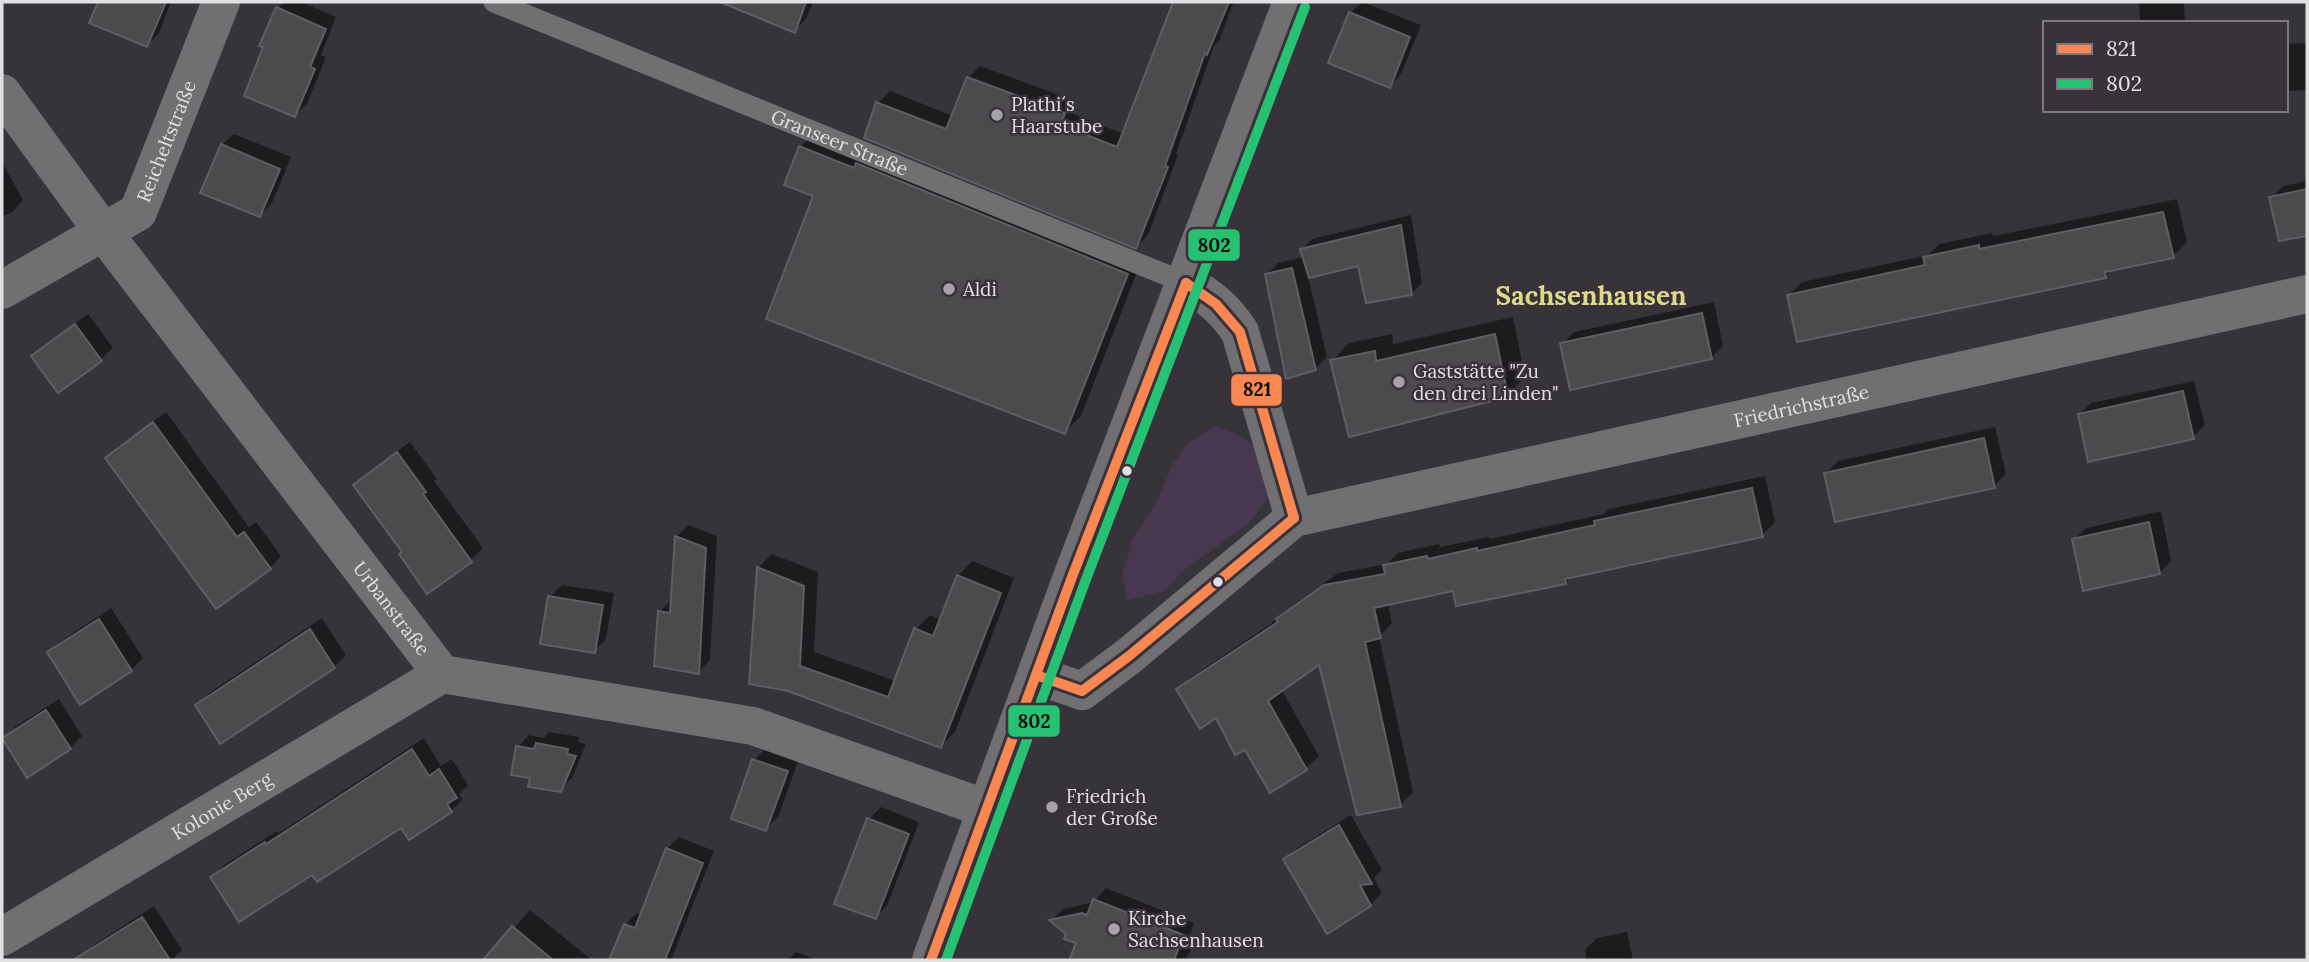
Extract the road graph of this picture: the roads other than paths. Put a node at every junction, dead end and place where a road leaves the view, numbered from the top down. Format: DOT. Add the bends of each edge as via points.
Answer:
graph roads {
  1 [pos="221,2"];
  2 [pos="494,2"];
  3 [pos="1292,2"];
  4 [pos="2,93"];
  5 [pos="104,233"];
  6 [pos="1186,283"];
  7 [pos="2,290"];
  8 [pos="2307,294"];
  9 [pos="1294,518"];
  10 [pos="442,674"];
  11 [pos="1036,675"];
  12 [pos="987,809"];
  13 [pos="2,937"];
  14 [pos="931,960"];
  1 -- 5 [label="street, Reicheltstraße" via="138,212"];
  2 -- 6 [label="lane, Granseer Straße"];
  3 -- 6 [label="street"];
  4 -- 5 [label="street, Urbanstraße"];
  5 -- 7 [label="street, Reicheltstraße"];
  5 -- 10 [label="street, Urbanstraße"];
  6 -- 9 [label="street" via="1221,306 1240,332"];
  6 -- 11 [label="street"];
  8 -- 9 [label="street, Friedrichstraße"];
  9 -- 11 [label="street, Friedrichstraße" via="1082,691"];
  10 -- 12 [label="street, Urbanstraße" via="753,726"];
  10 -- 13 [label="street, Kolonie Berg"];
  11 -- 12 [label="street"];
  12 -- 14 [label="street"];
}
